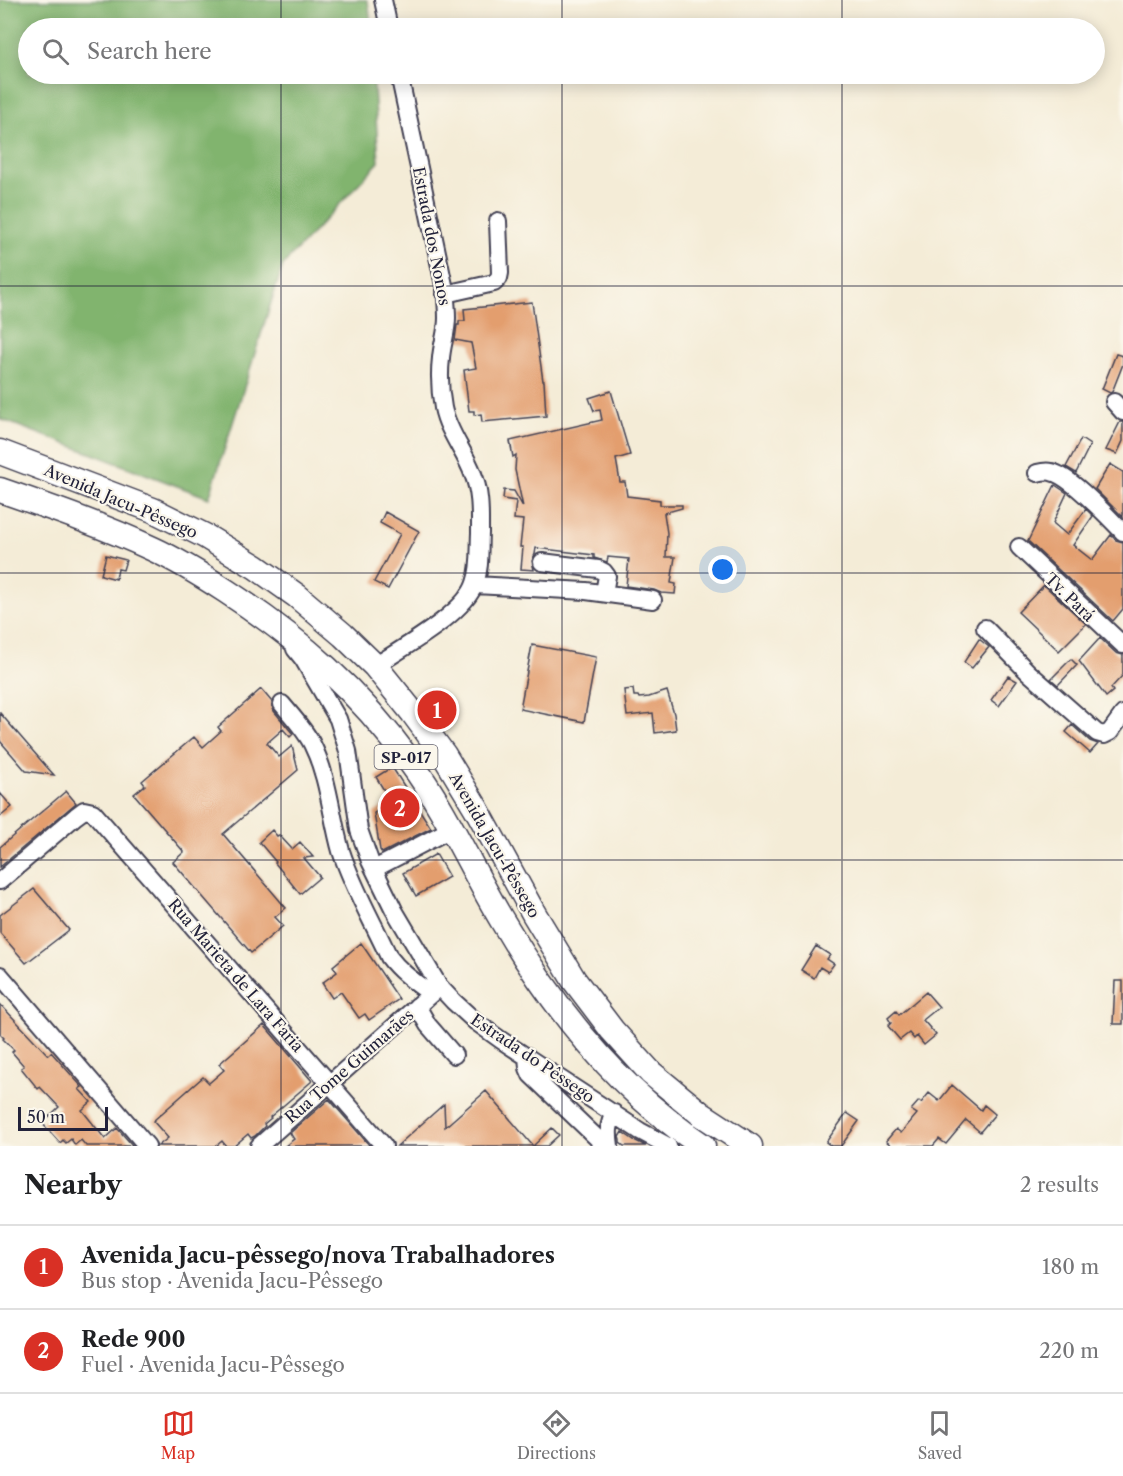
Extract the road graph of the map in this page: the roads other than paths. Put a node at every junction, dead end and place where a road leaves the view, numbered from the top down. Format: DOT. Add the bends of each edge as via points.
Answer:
graph roads {
  1 [pos="383,0"];
  2 [pos="387,18"];
  3 [pos="401,84"];
  4 [pos="498,221"];
  5 [pos="445,294"];
  6 [pos="0,452"];
  7 [pos="1036,473"];
  8 [pos="0,490"];
  9 [pos="1123,532"];
  10 [pos="1019,547"];
  11 [pos="542,562"];
  12 [pos="475,585"];
  13 [pos="604,593"];
  14 [pos="653,600"];
  15 [pos="276,625"];
  16 [pos="984,628"];
  17 [pos="1123,645"];
  18 [pos="375,666"];
  19 [pos="282,704"];
  20 [pos="1123,714"];
  21 [pos="451,829"];
  22 [pos="374,868"];
  23 [pos="0,881"];
  24 [pos="0,975"];
  25 [pos="435,990"];
  26 [pos="417,1006"];
  27 [pos="454,1055"];
  28 [pos="527,1056"];
  29 [pos="330,1084"];
  30 [pos="614,1113"];
  31 [pos="695,1144"];
  32 [pos="147,1146"];
  33 [pos="259,1146"];
  34 [pos="384,1146"];
  35 [pos="601,1146"];
  36 [pos="610,1146"];
  37 [pos="668,1146"];
  38 [pos="750,1146"];
  1 -- 2 [label="street"];
  3 -- 5 [label="street, Estrada dos Nonos"];
  4 -- 5 [label="street" via="499,278 494,283"];
  5 -- 12 [label="street, Estrada dos Nonos" via="447,320 441,357 441,395 447,422 478,491 479,558"];
  6 -- 18 [label="highway, Avenida Jacu-Pêssego / SP-017" via="153,510 205,536 297,596"];
  7 -- 9 [label="street" via="1054,472 1076,487"];
  8 -- 15 [label="highway, Avenida Jacu-Pêssego / SP-017" via="86,520 155,550 200,574"];
  10 -- 17 [label="street, Tv. Pará"];
  11 -- 13 [label="street" via="604,572"];
  12 -- 13 [label="street"];
  12 -- 18 [label="street, Estrada dos Nonos" via="460,606 441,622"];
  13 -- 14 [label="street"];
  15 -- 21 [label="highway, Avenida Jacu-Pêssego / SP-017" via="316,657 374,716 412,764"];
  15 -- 22 [label="street, Estrada do Pêssego" via="303,659 338,719 348,751 359,830"];
  16 -- 20 [label="street" via="1097,733 1110,732"];
  18 -- 38 [label="highway, Avenida Jacu-Pêssego / SP-017" via="444,755 574,980 612,1030 651,1073 701,1114"];
  19 -- 25 [label="street" via="317,755 342,852 389,957 405,974"];
  21 -- 22 [label="street"];
  21 -- 31 [label="highway, Avenida Jacu-Pêssego / SP-017" via="502,921 555,1001 610,1068"];
  22 -- 25 [label="street, Estrada do Pêssego"];
  23 -- 29 [label="street, Rua Marieta de Lara Faria" via="84,810 89,810"];
  24 -- 32 [label="street"];
  25 -- 26 [label="street, Rua Tome Guimarães"];
  25 -- 28 [label="street, Estrada do Pêssego"];
  26 -- 27 [label="street"];
  26 -- 29 [label="street, Rua Tome Guimarães"];
  28 -- 30 [label="street, Estrada do Pêssego"];
  28 -- 35 [label="street" via="531,1075"];
  29 -- 33 [label="street, Rua Tome Guimarães"];
  29 -- 34 [label="street, Rua Marieta de Lara Faria"];
  30 -- 36 [label="street" via="609,1124"];
  30 -- 37 [label="street, Estrada do Pêssego"];
}
